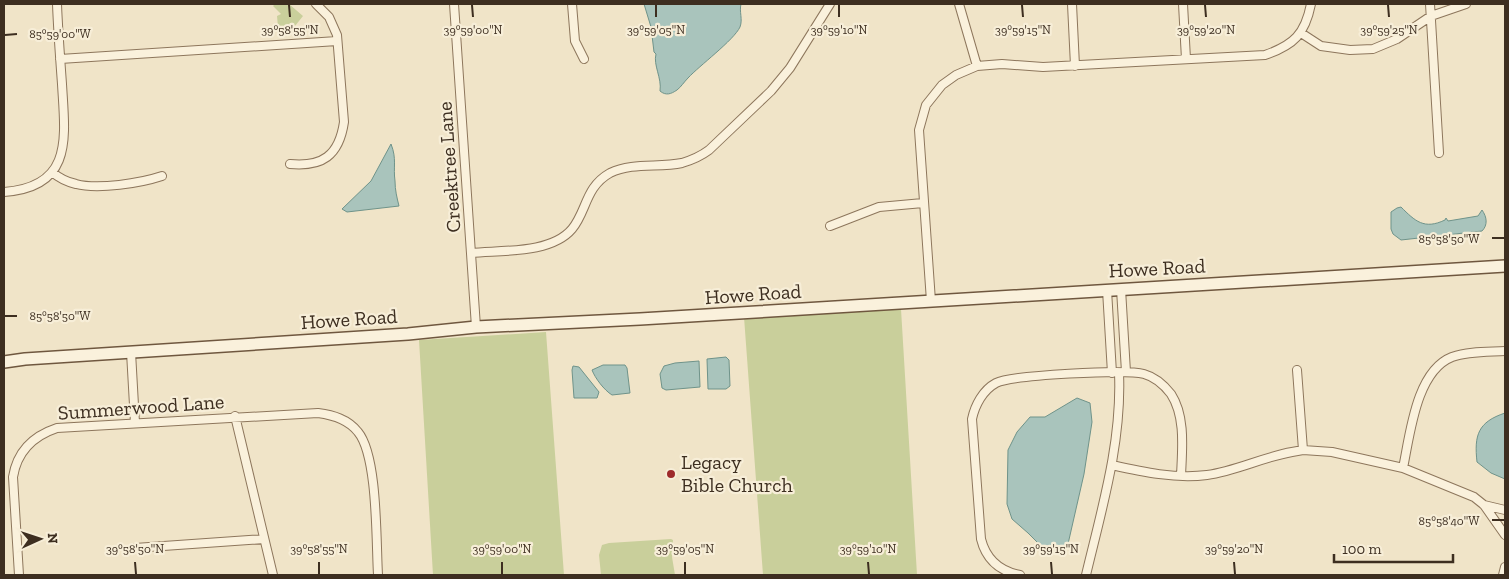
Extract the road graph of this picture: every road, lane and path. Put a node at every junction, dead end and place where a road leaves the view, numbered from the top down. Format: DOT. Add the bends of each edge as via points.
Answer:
graph roads {
  1 [pos="56,4"];
  2 [pos="316,4"];
  3 [pos="454,4"];
  4 [pos="572,4"];
  5 [pos="830,4"];
  6 [pos="959,4"];
  7 [pos="1072,4"];
  8 [pos="1184,4"];
  9 [pos="1311,4"];
  10 [pos="1430,4"];
  11 [pos="1466,4"];
  12 [pos="1431,16"];
  13 [pos="1301,33"];
  14 [pos="337,41"];
  15 [pos="60,59"];
  16 [pos="584,59"];
  17 [pos="1186,59"];
  18 [pos="977,66"];
  19 [pos="1075,66"];
  20 [pos="1439,153"];
  21 [pos="290,164"];
  22 [pos="52,172"];
  23 [pos="162,176"];
  24 [pos="4,192"];
  25 [pos="923,203"];
  26 [pos="830,226"];
  27 [pos="471,253"];
  28 [pos="1505,266"];
  29 [pos="1121,289"];
  30 [pos="1108,290"];
  31 [pos="931,301"];
  32 [pos="476,327"];
  33 [pos="1505,351"];
  34 [pos="131,352"];
  35 [pos="4,362"];
  36 [pos="1297,370"];
  37 [pos="1119,372"];
  38 [pos="235,416"];
  39 [pos="135,423"];
  40 [pos="1303,450"];
  41 [pos="1112,465"];
  42 [pos="1403,468"];
  43 [pos="1181,476"];
  44 [pos="1484,505"];
  45 [pos="1505,510"];
  46 [pos="1505,535"];
  47 [pos="264,539"];
  48 [pos="135,548"];
  49 [pos="1505,567"];
  50 [pos="19,575"];
  51 [pos="273,575"];
  52 [pos="378,575"];
  53 [pos="1020,575"];
  54 [pos="1086,575"];
  55 [pos="1503,575"];
  1 -- 15 [label="street"];
  2 -- 14 [label="street" via="332,23"];
  3 -- 27 [label="street, Creektree Lane"];
  4 -- 16 [label="street" via="575,41"];
  5 -- 27 [label="street" via="790,68 771,91 699,157 681,163 633,166 610,174 591,190 573,228 559,240 538,248"];
  6 -- 18 [label="street"];
  7 -- 19 [label="street"];
  8 -- 17 [label="street"];
  9 -- 13 [label="street"];
  10 -- 12 [label="street"];
  11 -- 12 [label="street"];
  12 -- 13 [label="street" via="1397,39 1372,48 1350,50 1321,46"];
  12 -- 20 [label="street"];
  13 -- 17 [label="street" via="1282,49 1265,55"];
  14 -- 15 [label="street"];
  14 -- 21 [label="street" via="344,122 340,139 331,154 318,163"];
  15 -- 22 [label="street" via="65,139 60,159"];
  17 -- 19 [label="street"];
  18 -- 19 [label="street"];
  18 -- 25 [label="street" via="942,85 926,105 919,130"];
  22 -- 23 [label="street" via="70,183 84,186 138,182"];
  22 -- 24 [label="street" via="32,187"];
  25 -- 26 [label="street" via="879,207"];
  25 -- 31 [label="street"];
  27 -- 32 [label="street, Creektree Lane"];
  28 -- 29 [label="street, Howe Road"];
  29 -- 30 [label="street, Howe Road"];
  29 -- 37 [label="street"];
  30 -- 31 [label="street, Howe Road"];
  30 -- 37 [label="street"];
  31 -- 32 [label="street, Howe Road"];
  32 -- 34 [label="street, Howe Road"];
  33 -- 42 [label="street" via="1463,354 1436,368 1419,397"];
  34 -- 35 [label="street, Howe Road"];
  34 -- 39 [label="street"];
  36 -- 40 [label="street"];
  37 -- 41 [label="street" via="1119,411"];
  37 -- 43 [label="street" via="1153,378 1166,388 1175,402 1180,419"];
  37 -- 53 [label="street" via="1011,378 988,389 975,407 972,420 981,539 993,563"];
  38 -- 39 [label="street, Summerwood Lane"];
  38 -- 47 [label="street"];
  38 -- 52 [label="street, Summerwood Lane" via="318,413 342,419 359,433 371,463"];
  39 -- 50 [label="street, Summerwood Lane" via="57,428 35,438 20,455 13,477"];
  40 -- 42 [label="street" via="1332,452"];
  40 -- 43 [label="street" via="1208,474"];
  41 -- 43 [label="street"];
  41 -- 54 [label="street"];
  42 -- 44 [label="street" via="1474,497"];
  44 -- 45 [label="street"];
  44 -- 46 [label="street"];
  47 -- 48 [label="street"];
  47 -- 51 [label="street"];
  49 -- 55 [label="street"];
}
